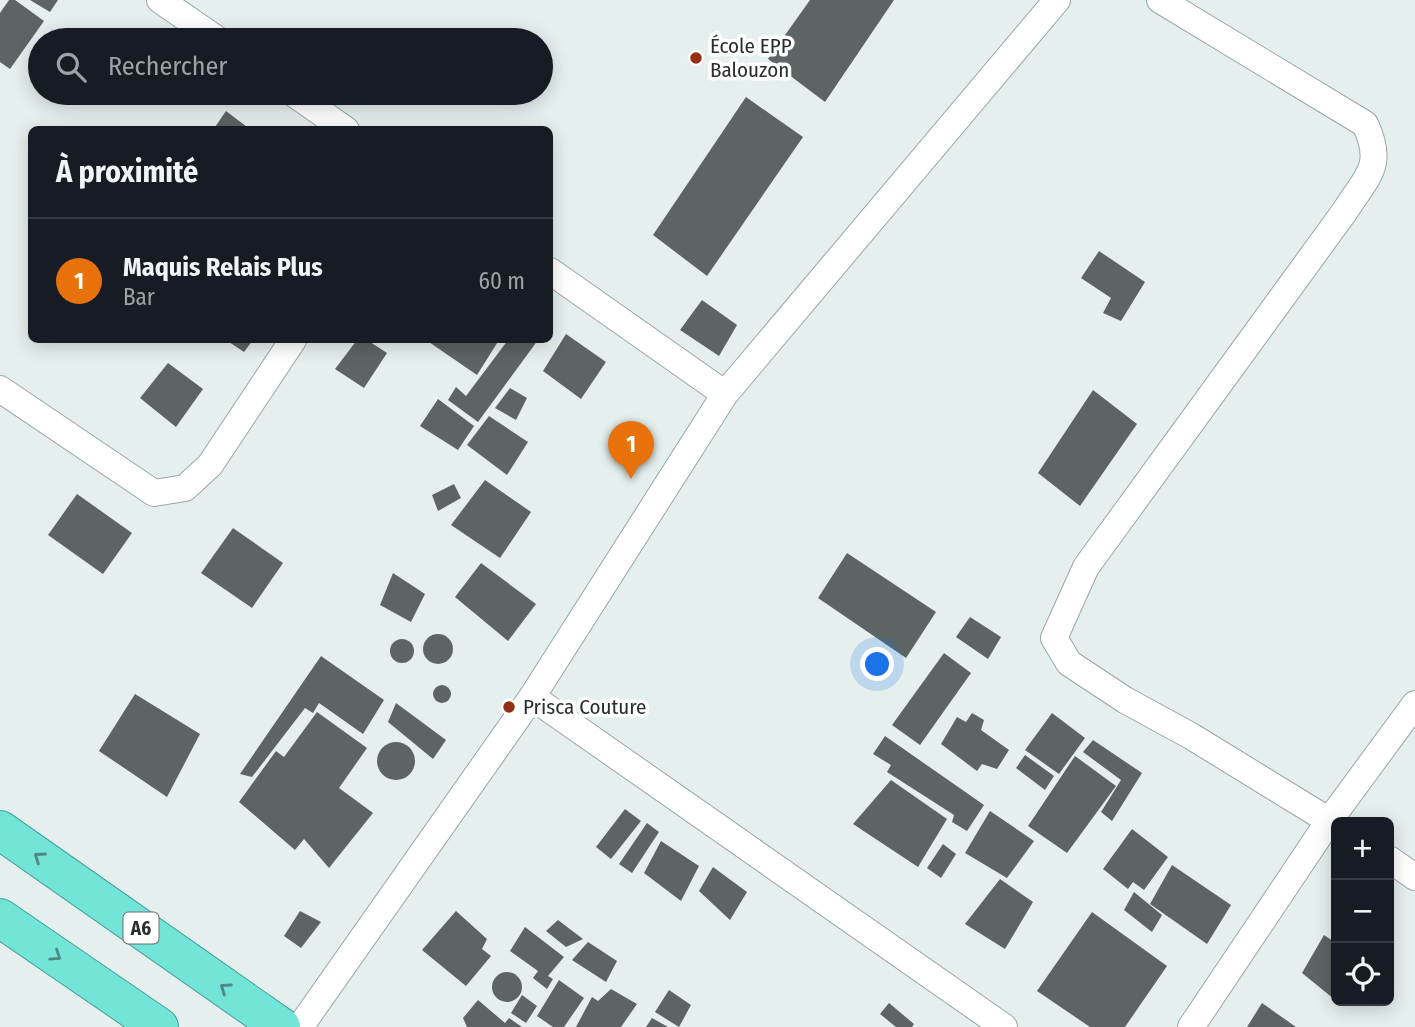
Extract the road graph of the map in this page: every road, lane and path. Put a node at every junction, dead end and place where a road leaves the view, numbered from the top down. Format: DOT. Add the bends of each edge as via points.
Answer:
graph roads {
  1 [pos="160,0"];
  2 [pos="1057,0"];
  3 [pos="1160,0"];
  4 [pos="201,28"];
  5 [pos="310,105"];
  6 [pos="340,126"];
  7 [pos="553,273"];
  8 [pos="291,343"];
  9 [pos="0,390"];
  10 [pos="725,394"];
  11 [pos="532,697"];
  12 [pos="1415,704"];
  13 [pos="1337,817"];
  14 [pos="1331,822"];
  15 [pos="1331,826"];
  16 [pos="0,830"];
  17 [pos="1394,862"];
  18 [pos="1415,877"];
  19 [pos="0,918"];
  20 [pos="159,1027"];
  21 [pos="281,1027"];
  22 [pos="300,1027"];
  23 [pos="1004,1027"];
  24 [pos="1191,1027"];
  1 -- 4 [label="street"];
  2 -- 10 [label="street"];
  3 -- 14 [label="street" via="1364,124 1375,146 1373,168 1086,567 1054,638 1069,663"];
  5 -- 6 [label="street"];
  7 -- 10 [label="street"];
  8 -- 9 [label="street" via="210,465 185,488 154,493"];
  10 -- 11 [label="street"];
  11 -- 22 [label="street"];
  11 -- 23 [label="street"];
  12 -- 13 [label="street"];
  15 -- 24 [label="street"];
  21 -- 16 [label="highway, A6, one-way"];
  17 -- 18 [label="street"];
  19 -- 20 [label="highway, one-way"];
}
